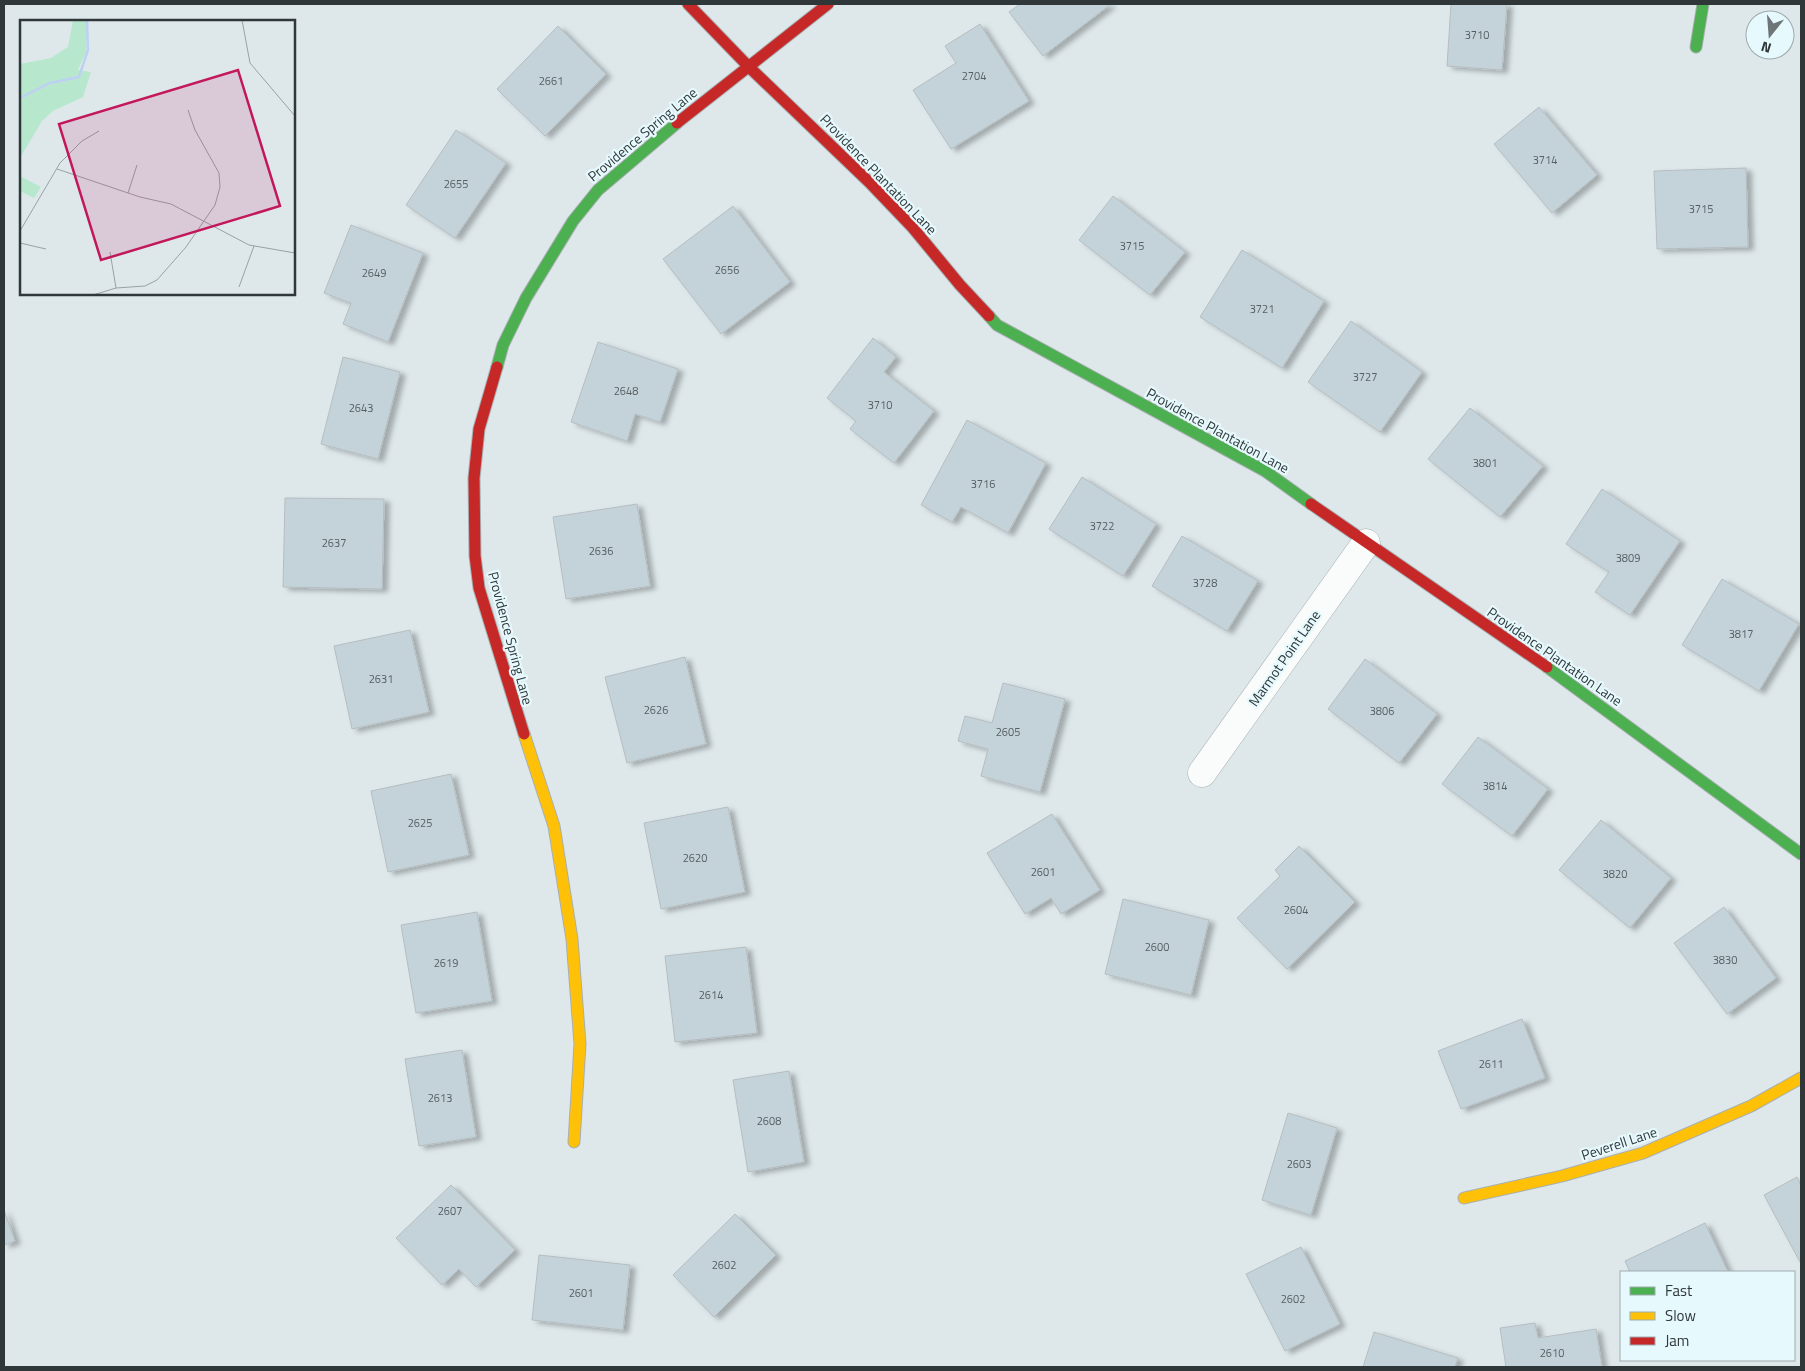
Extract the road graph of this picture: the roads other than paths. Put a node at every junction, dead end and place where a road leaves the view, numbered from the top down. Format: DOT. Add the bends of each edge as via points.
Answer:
graph roads {
  1 [pos="688,4"];
  2 [pos="828,4"];
  3 [pos="1703,4"];
  4 [pos="1696,47"];
  5 [pos="749,67"];
  6 [pos="1366,542"];
  7 [pos="1202,773"];
  8 [pos="1801,854"];
  9 [pos="1801,1078"];
  10 [pos="574,1142"];
  11 [pos="1464,1198"];
  1 -- 5 [label="street, Providence Plantation Lane"];
  2 -- 5 [label="street, Providence Spring Lane"];
  3 -- 4 [label="street"];
  5 -- 6 [label="street, Providence Plantation Lane" via="869,182 997,325 1266,471"];
  5 -- 10 [label="street, Providence Spring Lane" via="598,190 573,221 526,298 503,345 479,429 474,478 475,556 480,588 554,826 572,939 580,1044"];
  6 -- 7 [label="street, Marmot Point Lane"];
  6 -- 8 [label="street, Providence Plantation Lane" via="1556,673"];
  9 -- 11 [label="street, Peverell Lane" via="1751,1106 1643,1153 1562,1176"];
}
